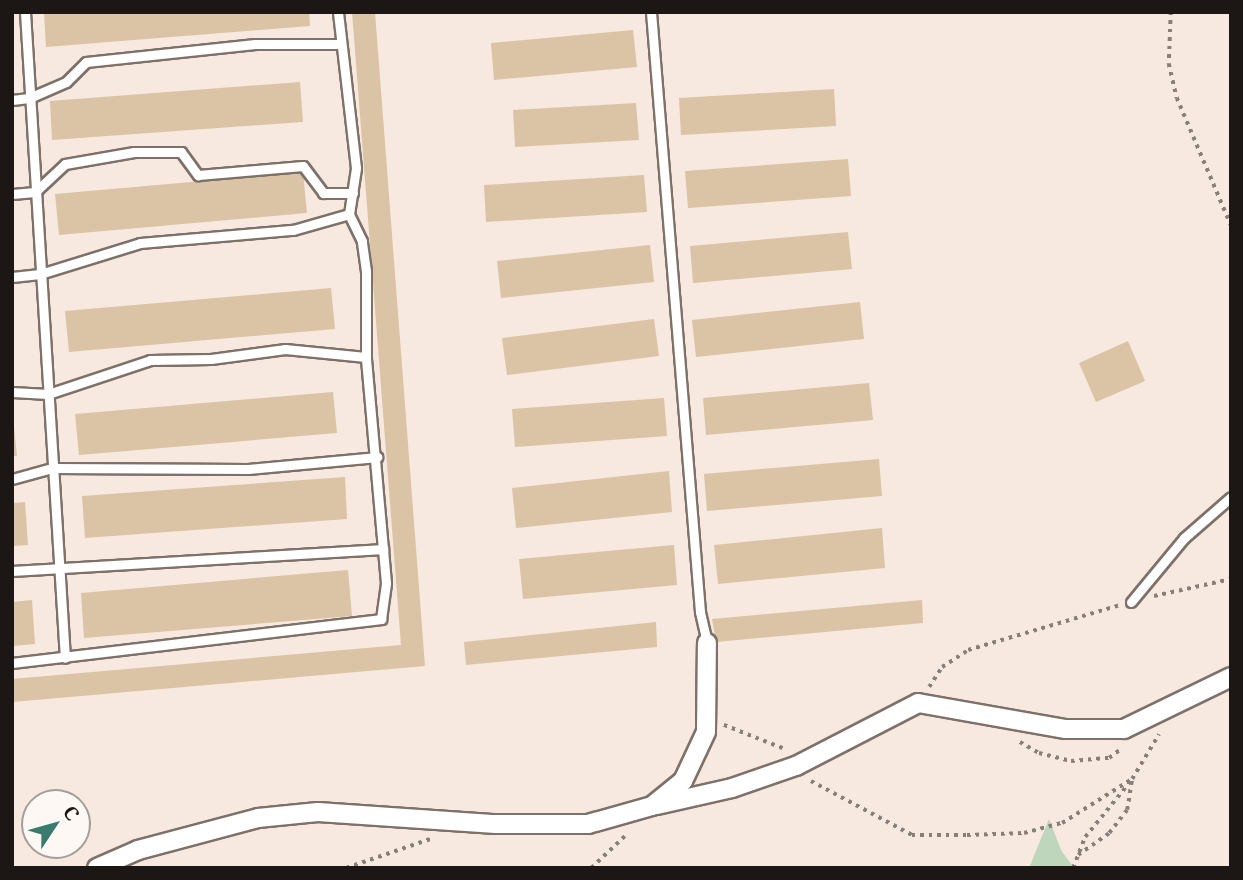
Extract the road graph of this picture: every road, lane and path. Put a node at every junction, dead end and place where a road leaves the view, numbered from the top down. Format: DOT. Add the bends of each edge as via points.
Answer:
graph roads {
  1 [pos="25,12"];
  2 [pos="338,12"];
  3 [pos="651,12"];
  4 [pos="1171,12"];
  5 [pos="340,44"];
  6 [pos="29,98"];
  7 [pos="12,100"];
  8 [pos="34,192"];
  9 [pos="353,193"];
  10 [pos="12,194"];
  11 [pos="349,214"];
  12 [pos="1231,225"];
  13 [pos="40,274"];
  14 [pos="12,277"];
  15 [pos="366,358"];
  16 [pos="12,392"];
  17 [pos="48,394"];
  18 [pos="377,457"];
  19 [pos="52,468"];
  20 [pos="12,479"];
  21 [pos="1231,497"];
  22 [pos="383,549"];
  23 [pos="59,568"];
  24 [pos="12,571"];
  25 [pos="1231,579"];
  26 [pos="1131,603"];
  27 [pos="707,643"];
  28 [pos="65,658"];
  29 [pos="12,663"];
  30 [pos="1231,677"];
  31 [pos="918,703"];
  32 [pos="707,716"];
  33 [pos="821,754"];
  34 [pos="806,778"];
  35 [pos="1132,779"];
  36 [pos="652,806"];
  37 [pos="436,838"];
  38 [pos="1078,855"];
  39 [pos="97,868"];
  40 [pos="346,868"];
  41 [pos="591,868"];
  42 [pos="1073,868"];
  1 -- 6 [label="lane"];
  2 -- 5 [label="lane"];
  3 -- 27 [label="lane" via="700,612"];
  4 -- 12 [label="path" via="1169,64 1177,98"];
  5 -- 6 [label="lane" via="256,44 86,62 66,82"];
  5 -- 9 [label="lane" via="356,168"];
  6 -- 7 [label="lane"];
  6 -- 8 [label="lane"];
  8 -- 9 [label="lane" via="65,164 146,152 181,152 198,176 303,166 323,193"];
  8 -- 10 [label="lane"];
  8 -- 13 [label="lane"];
  9 -- 11 [label="lane"];
  11 -- 13 [label="lane" via="293,230 140,243"];
  11 -- 15 [label="lane" via="362,241 366,271"];
  13 -- 14 [label="lane"];
  13 -- 17 [label="lane"];
  15 -- 17 [label="lane" via="285,349 211,359 150,360"];
  15 -- 18 [label="lane"];
  16 -- 17 [label="lane"];
  17 -- 19 [label="lane"];
  18 -- 19 [label="lane" via="248,469"];
  18 -- 22 [label="lane"];
  19 -- 20 [label="lane"];
  19 -- 23 [label="lane"];
  21 -- 26 [label="lane" via="1184,538"];
  22 -- 23 [label="lane"];
  22 -- 28 [label="lane" via="386,583 381,619"];
  23 -- 24 [label="lane"];
  23 -- 28 [label="lane"];
  25 -- 26 [label="path"];
  26 -- 31 [label="path" via="968,650 942,667"];
  27 -- 32 [label="street"];
  28 -- 29 [label="lane"];
  30 -- 31 [label="street" via="1124,729 1066,729"];
  31 -- 33 [label="street"];
  32 -- 33 [label="path" via="772,747"];
  32 -- 36 [label="street" via="706,732 682,781"];
  33 -- 36 [label="street" via="732,788"];
  34 -- 35 [label="path" via="900,829 926,835 1024,833 1062,823"];
  35 -- 38 [label="path" via="1085,837"];
  35 -- 38 [label="path" via="1127,810 1109,833"];
  36 -- 39 [label="street" via="587,824 496,824 318,812 258,818 138,850"];
  36 -- 41 [label="path"];
  37 -- 40 [label="path"];
  38 -- 42 [label="path"];
}
